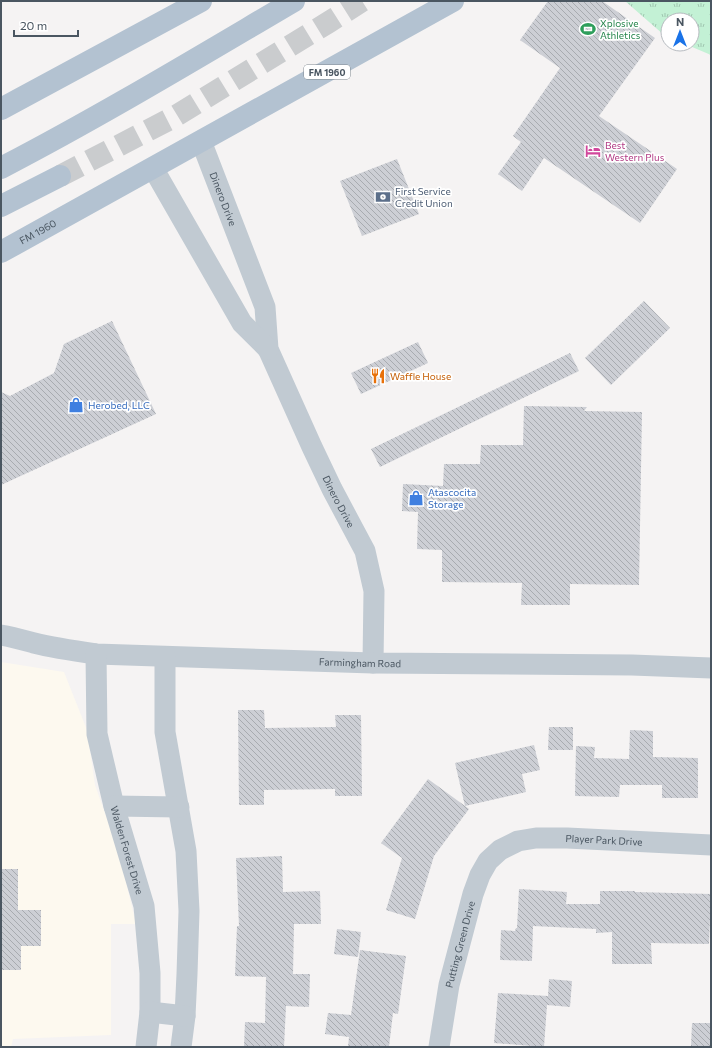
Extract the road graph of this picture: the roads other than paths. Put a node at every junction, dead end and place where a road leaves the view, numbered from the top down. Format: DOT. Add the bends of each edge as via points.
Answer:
graph roads {
  1 [pos="201,1"];
  2 [pos="294,1"];
  3 [pos="453,1"];
  4 [pos="1,109"];
  5 [pos="201,142"];
  6 [pos="1,168"];
  7 [pos="153,168"];
  8 [pos="60,176"];
  9 [pos="1,206"];
  10 [pos="1,252"];
  11 [pos="268,349"];
  12 [pos="4,634"];
  13 [pos="96,654"];
  14 [pos="165,657"];
  15 [pos="373,663"];
  16 [pos="711,668"];
  17 [pos="114,806"];
  18 [pos="179,808"];
  19 [pos="711,845"];
  20 [pos="500,850"];
  21 [pos="150,1012"];
  22 [pos="185,1016"];
  23 [pos="146,1047"];
  24 [pos="181,1047"];
  25 [pos="439,1047"];
  1 -- 4 [label="main road"];
  2 -- 6 [label="main road" via="178,70"];
  3 -- 5 [label="main road, FM 1960 / FM 1960"];
  5 -- 7 [label="main road, FM 1960 / FM 1960"];
  5 -- 11 [label="street, Dinero Drive" via="265,307"];
  7 -- 10 [label="main road, FM 1960 / FM 1960"];
  7 -- 11 [label="street, Dinero Drive" via="242,323"];
  8 -- 9 [label="main road"];
  11 -- 15 [label="street, Dinero Drive" via="332,490 364,551 374,591"];
  12 -- 13 [label="street, Farmingham Road" via="35,644"];
  13 -- 14 [label="street, Farmingham Road"];
  13 -- 17 [label="street, Walden Forest Drive" via="97,734"];
  14 -- 15 [label="street, Farmingham Road"];
  14 -- 18 [label="street" via="166,732"];
  15 -- 16 [label="street, Farmingham Road"];
  17 -- 18 [label="street"];
  17 -- 21 [label="street, Walden Forest Drive" via="144,906 150,973"];
  18 -- 22 [label="street" via="186,851 188,911"];
  19 -- 20 [label="street, Player Park Drive" via="536,838 518,841"];
  20 -- 25 [label="street, Putting Green Drive" via="488,861 473,894 449,985"];
  21 -- 22 [label="street"];
  21 -- 23 [label="street, Walden Forest Drive"];
  22 -- 24 [label="street"];
}
